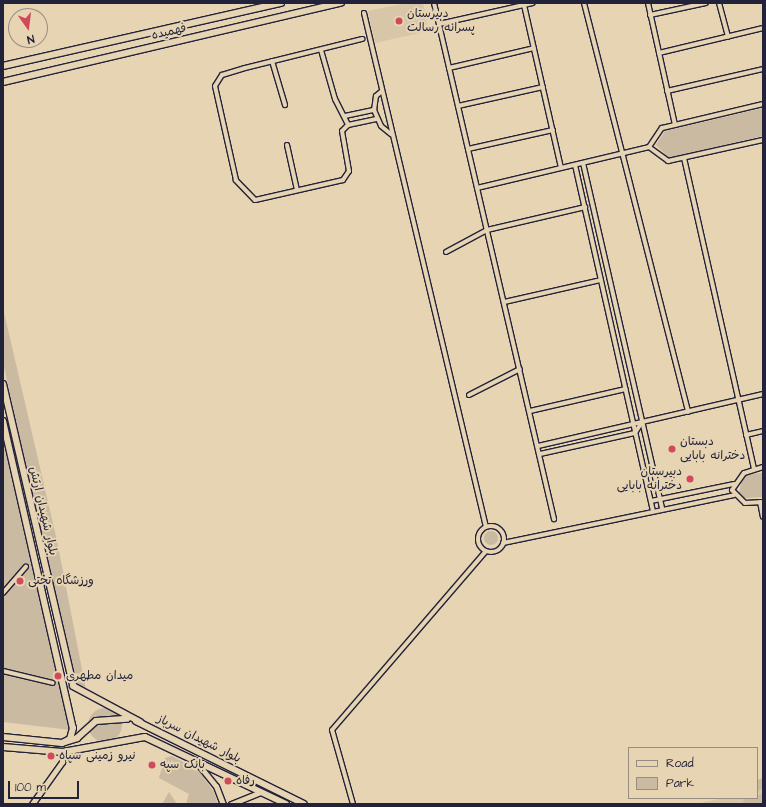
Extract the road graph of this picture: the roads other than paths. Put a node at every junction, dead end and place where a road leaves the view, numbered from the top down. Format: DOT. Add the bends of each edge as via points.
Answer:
graph roads {
  1 [pos="280,3"];
  2 [pos="341,3"];
  3 [pos="434,3"];
  4 [pos="533,3"];
  5 [pos="584,3"];
  6 [pos="648,3"];
  7 [pos="706,3"];
  8 [pos="719,3"];
  9 [pos="524,5"];
  10 [pos="364,13"];
  11 [pos="650,16"];
  12 [pos="439,24"];
  13 [pos="763,28"];
  14 [pos="728,37"];
  15 [pos="362,39"];
  16 [pos="534,48"];
  17 [pos="321,50"];
  18 [pos="659,53"];
  19 [pos="272,62"];
  20 [pos="3,66"];
  21 [pos="449,68"];
  22 [pos="763,69"];
  23 [pos="3,82"];
  24 [pos="543,87"];
  25 [pos="667,90"];
  26 [pos="382,91"];
  27 [pos="763,104"];
  28 [pos="285,105"];
  29 [pos="458,106"];
  30 [pos="374,110"];
  31 [pos="345,116"];
  32 [pos="376,119"];
  33 [pos="348,125"];
  34 [pos="675,125"];
  35 [pos="553,130"];
  36 [pos="391,134"];
  37 [pos="763,140"];
  38 [pos="287,145"];
  39 [pos="649,147"];
  40 [pos="468,149"];
  41 [pos="623,154"];
  42 [pos="684,158"];
  43 [pos="583,163"];
  44 [pos="575,165"];
  45 [pos="561,168"];
  46 [pos="477,188"];
  47 [pos="297,190"];
  48 [pos="585,207"];
  49 [pos="487,230"];
  50 [pos="446,252"];
  51 [pos="601,280"];
  52 [pos="504,302"];
  53 [pos="520,369"];
  54 [pos="3,384"];
  55 [pos="625,389"];
  56 [pos="763,394"];
  57 [pos="469,395"];
  58 [pos="738,400"];
  59 [pos="530,411"];
  60 [pos="688,412"];
  61 [pos="3,421"];
  62 [pos="642,422"];
  63 [pos="633,424"];
  64 [pos="763,431"];
  65 [pos="635,433"];
  66 [pos="746,435"];
  67 [pos="538,446"];
  68 [pos="540,454"];
  69 [pos="763,468"];
  70 [pos="754,469"];
  71 [pos="734,484"];
  72 [pos="734,496"];
  73 [pos="660,500"];
  74 [pos="651,501"];
  75 [pos="761,502"];
  76 [pos="662,509"];
  77 [pos="653,511"];
  78 [pos="763,517"];
  79 [pos="554,519"];
  80 [pos="486,527"];
  81 [pos="503,543"];
  82 [pos="486,551"];
  83 [pos="26,567"];
  84 [pos="3,593"];
  85 [pos="3,671"];
  86 [pos="53,683"];
  87 [pos="140,722"];
  88 [pos="3,737"];
  89 [pos="62,743"];
  90 [pos="3,747"];
  91 [pos="63,752"];
  92 [pos="190,756"];
  93 [pos="261,792"];
  94 [pos="32,804"];
  95 [pos="223,804"];
  96 [pos="231,804"];
  97 [pos="286,804"];
  98 [pos="304,804"];
  99 [pos="353,804"];
  1 -- 20 [label="main road, فهمیده"];
  2 -- 23 [label="main road, فهمیده"];
  3 -- 12 [label="street"];
  4 -- 9 [label="street"];
  5 -- 41 [label="street"];
  6 -- 11 [label="street"];
  7 -- 11 [label="street"];
  8 -- 14 [label="street"];
  9 -- 12 [label="street"];
  9 -- 16 [label="street"];
  10 -- 26 [label="street"];
  11 -- 18 [label="street"];
  12 -- 21 [label="street"];
  13 -- 14 [label="street"];
  14 -- 18 [label="street"];
  15 -- 17 [label="street"];
  16 -- 21 [label="street"];
  16 -- 24 [label="street"];
  17 -- 19 [label="street"];
  17 -- 31 [label="street" via="335,99"];
  18 -- 25 [label="street"];
  19 -- 28 [label="street"];
  19 -- 47 [label="street" via="222,75 215,86 218,102 236,180 244,191 255,200"];
  21 -- 29 [label="street"];
  22 -- 25 [label="street"];
  24 -- 29 [label="street"];
  24 -- 35 [label="street"];
  25 -- 34 [label="street"];
  26 -- 30 [label="street" via="376,96"];
  26 -- 36 [label="street"];
  27 -- 34 [label="street"];
  29 -- 40 [label="street"];
  30 -- 31 [label="street"];
  30 -- 32 [label="street"];
  31 -- 33 [label="street"];
  32 -- 33 [label="street"];
  32 -- 36 [label="street"];
  33 -- 47 [label="street" via="342,131 349,171 343,180"];
  34 -- 39 [label="street" via="662,128"];
  35 -- 40 [label="street"];
  35 -- 45 [label="street"];
  36 -- 80 [label="street"];
  37 -- 42 [label="street"];
  38 -- 47 [label="street"];
  39 -- 41 [label="street"];
  39 -- 42 [label="street" via="668,161"];
  40 -- 46 [label="street"];
  41 -- 43 [label="street"];
  41 -- 60 [label="street"];
  42 -- 58 [label="street"];
  43 -- 44 [label="street"];
  43 -- 62 [label="street"];
  44 -- 45 [label="street"];
  44 -- 48 [label="street"];
  45 -- 46 [label="street"];
  46 -- 49 [label="street"];
  48 -- 49 [label="street"];
  48 -- 51 [label="street"];
  49 -- 50 [label="street"];
  49 -- 52 [label="street"];
  51 -- 52 [label="street"];
  51 -- 55 [label="street"];
  52 -- 53 [label="street"];
  53 -- 57 [label="street"];
  53 -- 59 [label="street"];
  54 -- 87 [label="main road, بلوار شهیدان ارتش" via="73,686"];
  55 -- 59 [label="street"];
  55 -- 63 [label="street"];
  56 -- 58 [label="street"];
  58 -- 60 [label="street"];
  58 -- 66 [label="street"];
  59 -- 67 [label="street"];
  60 -- 62 [label="street"];
  61 -- 89 [label="main road, بلوار شهیدان ارتش" via="73,728 70,739"];
  62 -- 63 [label="street"];
  62 -- 65 [label="street"];
  62 -- 73 [label="street"];
  63 -- 65 [label="street"];
  63 -- 67 [label="street"];
  64 -- 66 [label="street"];
  65 -- 68 [label="street"];
  65 -- 74 [label="street"];
  66 -- 70 [label="street"];
  67 -- 68 [label="street"];
  68 -- 79 [label="street"];
  69 -- 70 [label="street"];
  70 -- 71 [label="street" via="744,473"];
  71 -- 72 [label="street"];
  71 -- 73 [label="street"];
  72 -- 75 [label="street" via="745,503"];
  72 -- 76 [label="street"];
  73 -- 74 [label="street"];
  73 -- 76 [label="street"];
  74 -- 77 [label="street"];
  75 -- 78 [label="street"];
  76 -- 77 [label="street"];
  77 -- 81 [label="street"];
  80 -- 81 [label="street" via="498,528"];
  80 -- 82 [label="street" via="478,536 479,545"];
  81 -- 82 [label="street" via="494,551"];
  82 -- 99 [label="street" via="332,730"];
  83 -- 84 [label="street"];
  85 -- 86 [label="street"];
  87 -- 89 [label="main road, بلوار شهیدان سرباز" via="105,718"];
  87 -- 98 [label="main road, بلوار شهیدان سرباز"];
  88 -- 89 [label="main road"];
  90 -- 91 [label="main road"];
  91 -- 92 [label="main road, بلوار شهیدان سرباز" via="106,746 130,738 157,740"];
  91 -- 94 [label="street" via="62,762"];
  92 -- 93 [label="main road, بلوار شهیدان سرباز"];
  92 -- 95 [label="street" via="210,776"];
  93 -- 96 [label="street"];
  93 -- 97 [label="main road, بلوار شهیدان سرباز"];
}
